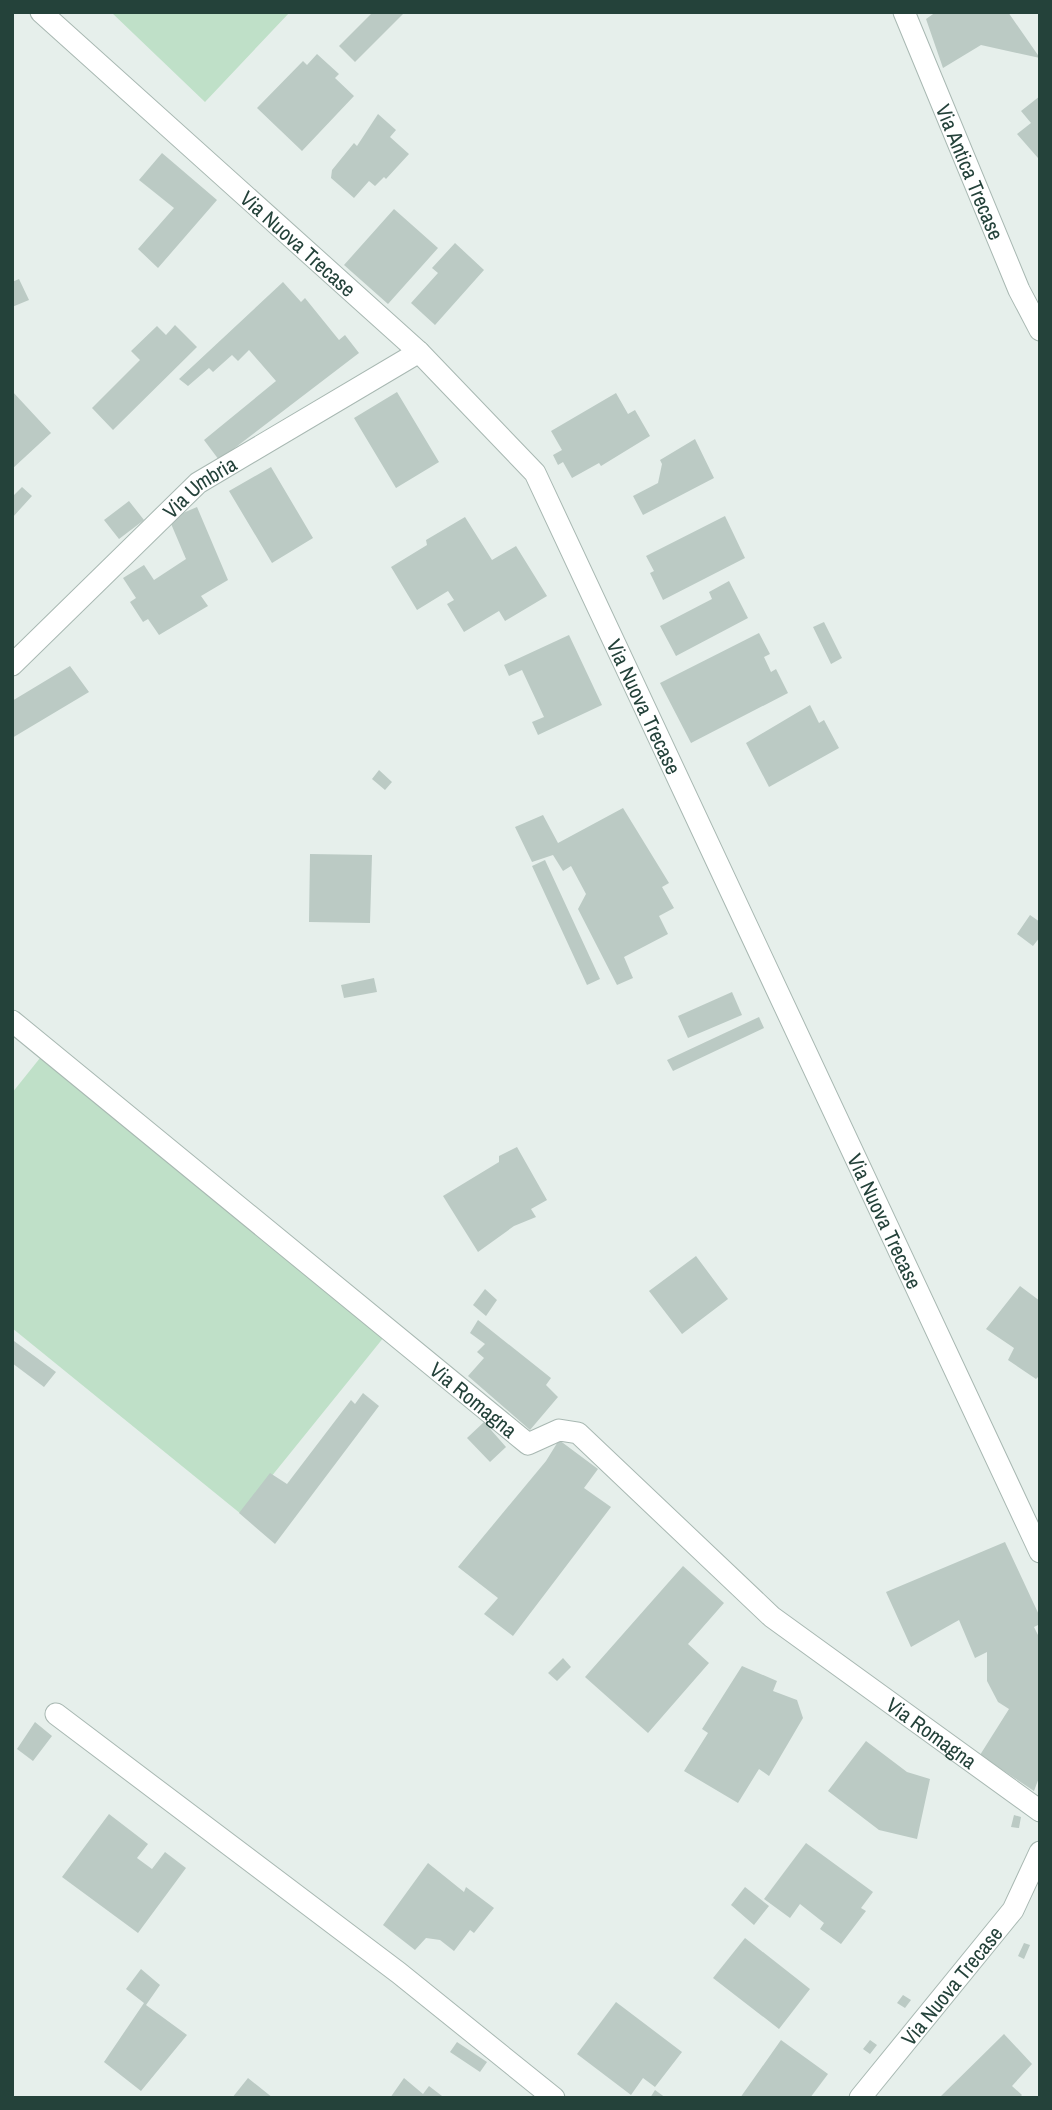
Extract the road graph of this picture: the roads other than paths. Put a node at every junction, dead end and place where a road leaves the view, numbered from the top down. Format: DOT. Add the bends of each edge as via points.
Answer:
graph roads {
  1 [pos="41,12"];
  2 [pos="904,12"];
  3 [pos="1040,330"];
  4 [pos="419,352"];
  5 [pos="12,665"];
  6 [pos="12,1021"];
  7 [pos="1040,1552"];
  8 [pos="56,1714"];
  9 [pos="1040,1811"];
  10 [pos="1038,1863"];
  11 [pos="554,2098"];
  12 [pos="860,2098"];
  1 -- 4 [label="street, Via Nuova Trecase"];
  2 -- 3 [label="street, Via Antica Trecase" via="1019,290"];
  4 -- 5 [label="street, Via Umbria" via="198,483"];
  4 -- 7 [label="street, Via Nuova Trecase" via="535,473"];
  6 -- 9 [label="street, Via Romagna" via="527,1444 559,1430 578,1433 772,1617"];
  8 -- 11 [label="street" via="399,1973"];
  10 -- 12 [label="street, Via Nuova Trecase" via="1013,1910"];
}
